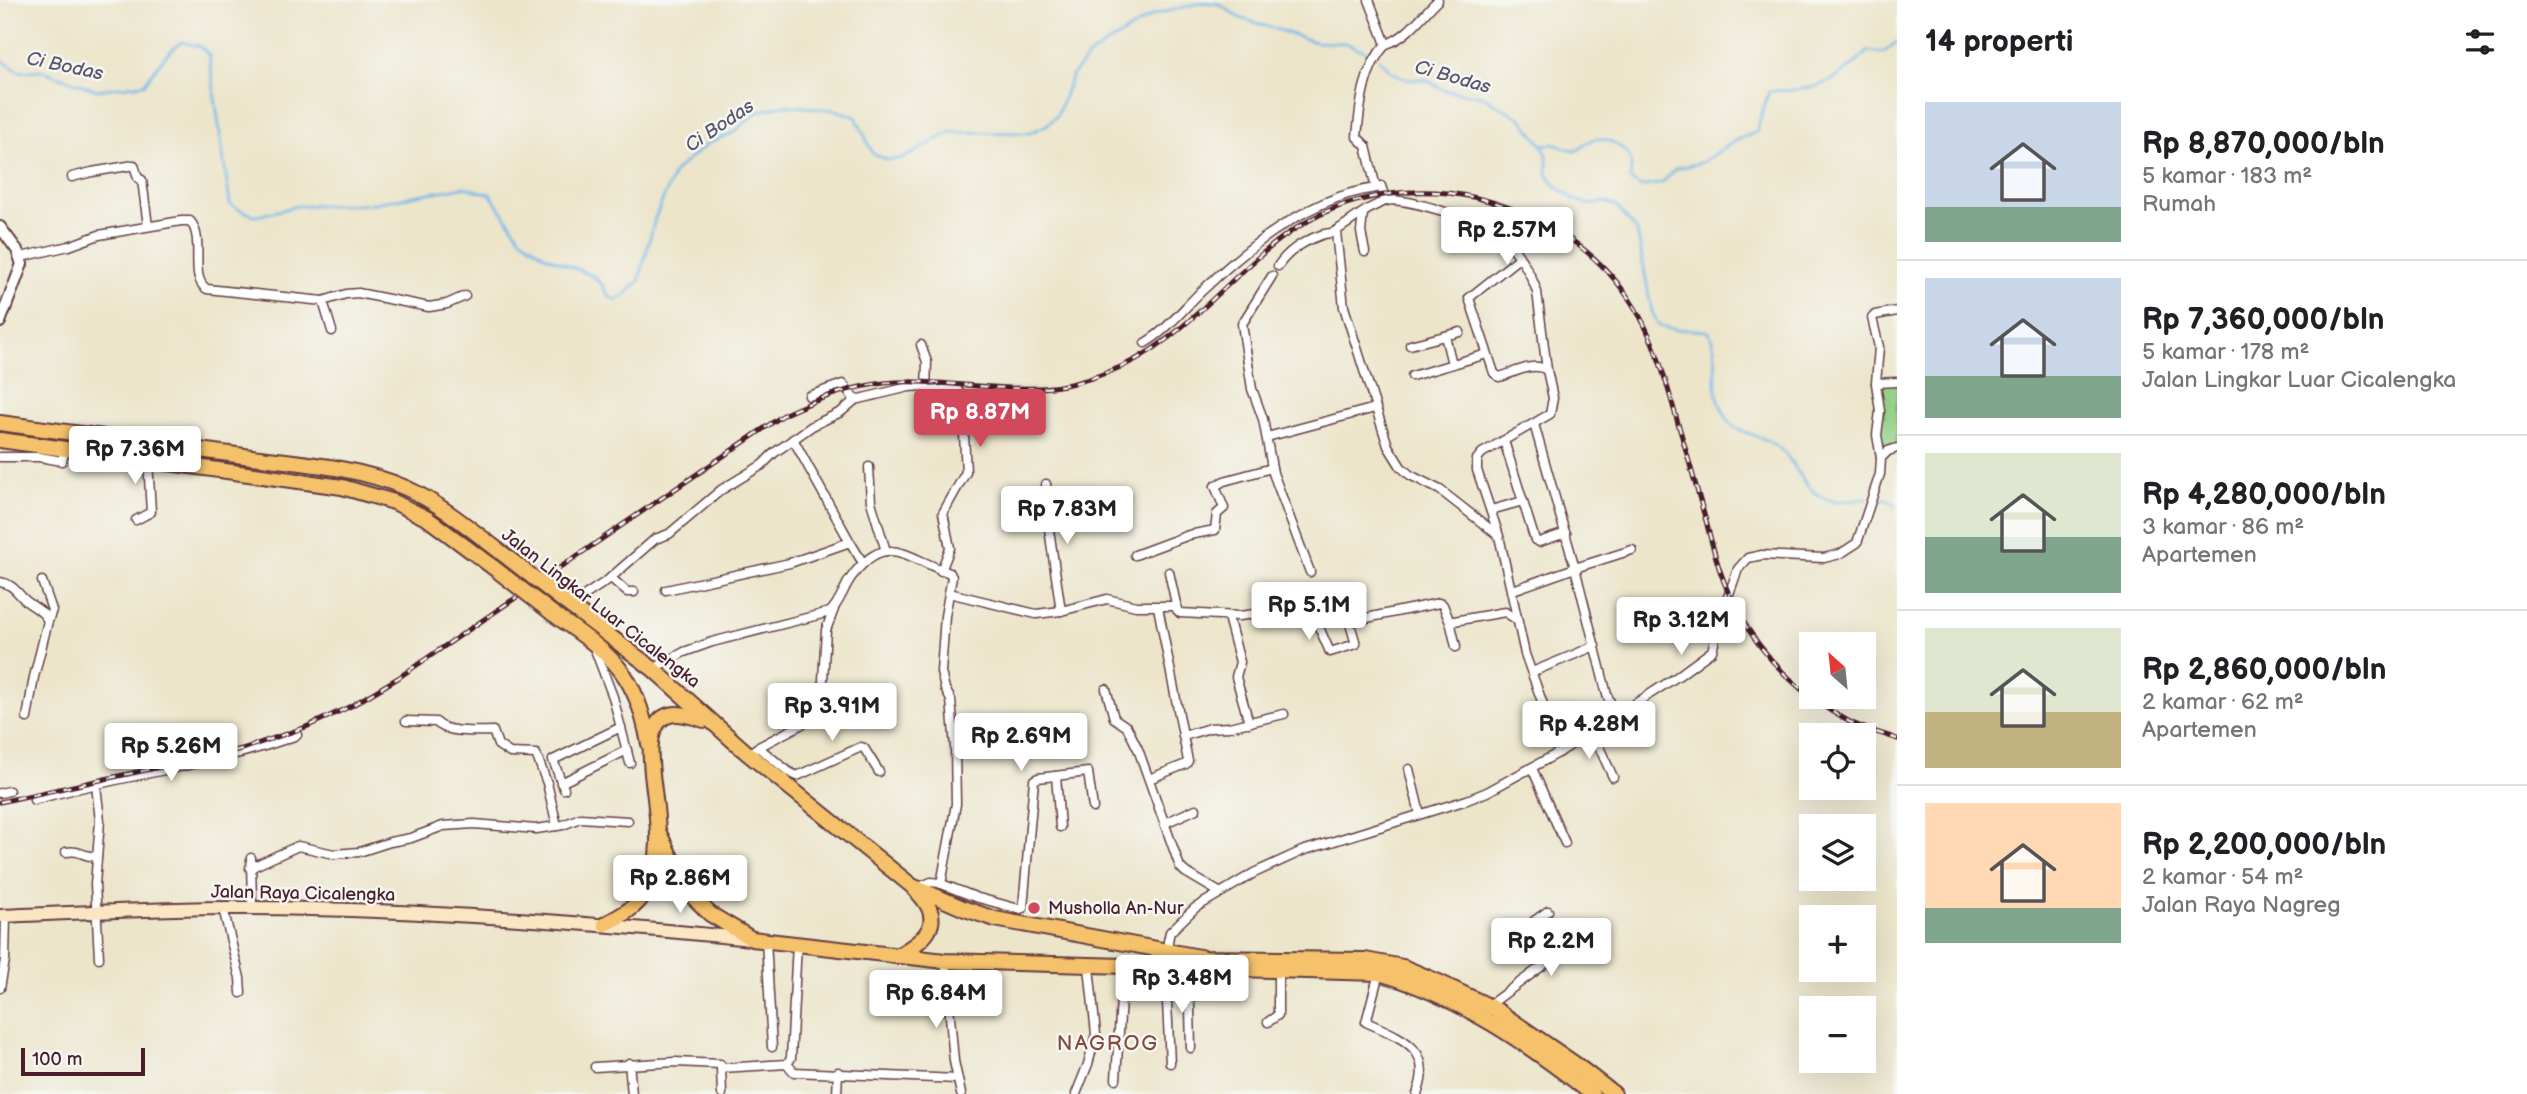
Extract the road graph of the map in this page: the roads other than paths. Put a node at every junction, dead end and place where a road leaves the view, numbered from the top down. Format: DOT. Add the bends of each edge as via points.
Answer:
graph roads {
  1 [pos="1369,0"];
  2 [pos="1438,0"];
  3 [pos="1383,48"];
  4 [pos="72,177"];
  5 [pos="1376,188"];
  6 [pos="1386,201"];
  7 [pos="1363,213"];
  8 [pos="148,226"];
  9 [pos="0,227"];
  10 [pos="1336,232"];
  11 [pos="1365,252"];
  12 [pos="21,257"];
  13 [pos="1519,258"];
  14 [pos="1278,266"];
  15 [pos="1272,276"];
  16 [pos="465,296"];
  17 [pos="323,301"];
  18 [pos="1897,311"];
  19 [pos="0,322"];
  20 [pos="332,331"];
  21 [pos="1460,332"];
  22 [pos="1445,336"];
  23 [pos="1145,343"];
  24 [pos="921,345"];
  25 [pos="1410,345"];
  26 [pos="1488,354"];
  27 [pos="1452,364"];
  28 [pos="1547,370"];
  29 [pos="1412,376"];
  30 [pos="1897,382"];
  31 [pos="1876,383"];
  32 [pos="925,386"];
  33 [pos="809,396"];
  34 [pos="855,400"];
  35 [pos="1375,408"];
  36 [pos="0,423"];
  37 [pos="1534,424"];
  38 [pos="1267,437"];
  39 [pos="793,439"];
  40 [pos="0,440"];
  41 [pos="1504,441"];
  42 [pos="1897,448"];
  43 [pos="65,449"];
  44 [pos="0,457"];
  45 [pos="1881,458"];
  46 [pos="148,460"];
  47 [pos="869,467"];
  48 [pos="1272,468"];
  49 [pos="1046,484"];
  50 [pos="1523,500"];
  51 [pos="1491,510"];
  52 [pos="136,520"];
  53 [pos="1566,533"];
  54 [pos="1499,536"];
  55 [pos="850,542"];
  56 [pos="1632,550"];
  57 [pos="886,551"];
  58 [pos="1135,555"];
  59 [pos="863,562"];
  60 [pos="1575,568"];
  61 [pos="941,570"];
  62 [pos="1169,572"];
  63 [pos="1310,572"];
  64 [pos="611,578"];
  65 [pos="42,581"];
  66 [pos="0,582"];
  67 [pos="666,590"];
  68 [pos="1513,590"];
  69 [pos="634,592"];
  70 [pos="949,593"];
  71 [pos="565,602"];
  72 [pos="1176,604"];
  73 [pos="1158,607"];
  74 [pos="834,608"];
  75 [pos="1061,611"];
  76 [pos="1228,617"];
  77 [pos="48,621"];
  78 [pos="1518,621"];
  79 [pos="1451,625"];
  80 [pos="591,641"];
  81 [pos="1595,646"];
  82 [pos="1456,647"];
  83 [pos="653,669"];
  84 [pos="1532,672"];
  85 [pos="823,680"];
  86 [pos="1106,689"];
  87 [pos="825,712"];
  88 [pos="1284,714"];
  89 [pos="1616,716"];
  90 [pos="27,718"];
  91 [pos="406,721"];
  92 [pos="712,723"];
  93 [pos="1249,723"];
  94 [pos="621,727"];
  95 [pos="1592,732"];
  96 [pos="297,735"];
  97 [pos="1183,736"];
  98 [pos="626,750"];
  99 [pos="752,750"];
  100 [pos="650,752"];
  101 [pos="1560,752"];
  102 [pos="630,763"];
  103 [pos="1532,768"];
  104 [pos="1409,769"];
  105 [pos="879,772"];
  106 [pos="1056,776"];
  107 [pos="1613,777"];
  108 [pos="1149,779"];
  109 [pos="96,785"];
  110 [pos="34,800"];
  111 [pos="1093,808"];
  112 [pos="1196,809"];
  113 [pos="1420,814"];
  114 [pos="628,821"];
  115 [pos="1164,823"];
  116 [pos="557,826"];
  117 [pos="1060,827"];
  118 [pos="658,831"];
  119 [pos="1565,843"];
  120 [pos="65,852"];
  121 [pos="96,856"];
  122 [pos="251,858"];
  123 [pos="250,869"];
  124 [pos="942,884"];
  125 [pos="914,887"];
  126 [pos="1219,892"];
  127 [pos="223,908"];
  128 [pos="252,908"];
  129 [pos="1548,911"];
  130 [pos="96,912"];
  131 [pos="3,916"];
  132 [pos="605,924"];
  133 [pos="759,940"];
  134 [pos="797,944"];
  135 [pos="1168,951"];
  136 [pos="897,956"];
  137 [pos="99,958"];
  138 [pos="945,961"];
  139 [pos="1088,967"];
  140 [pos="1123,967"];
  141 [pos="1167,968"];
  142 [pos="1189,969"];
  143 [pos="1278,971"];
  144 [pos="1379,973"];
  145 [pos="0,988"];
  146 [pos="240,993"];
  147 [pos="1489,1006"];
  148 [pos="1268,1022"];
  149 [pos="772,1047"];
  150 [pos="1191,1048"];
  151 [pos="629,1063"];
  152 [pos="1170,1063"];
  153 [pos="788,1064"];
  154 [pos="595,1067"];
  155 [pos="721,1068"];
  156 [pos="838,1072"];
  157 [pos="958,1079"];
  158 [pos="1116,1079"];
  159 [pos="632,1094"];
  160 [pos="722,1094"];
  161 [pos="837,1094"];
  162 [pos="961,1094"];
  163 [pos="1076,1094"];
  164 [pos="1417,1094"];
  165 [pos="1592,1094"];
  166 [pos="1614,1094"];
  1 -- 3 [label="street"];
  2 -- 3 [label="street"];
  3 -- 5 [label="street" via="1366,79 1357,137 1366,146"];
  4 -- 8 [label="street" via="134,165 142,182"];
  5 -- 6 [label="street" via="1381,186"];
  5 -- 23 [label="street" via="1333,200 1277,228"];
  6 -- 7 [label="street"];
  6 -- 13 [label="street" via="1417,203 1489,228 1503,237"];
  7 -- 10 [label="street"];
  7 -- 11 [label="street"];
  8 -- 12 [label="street"];
  8 -- 17 [label="street" via="181,221 193,224 202,287"];
  9 -- 12 [label="street"];
  10 -- 14 [label="street" via="1301,244"];
  10 -- 35 [label="street" via="1345,307"];
  12 -- 19 [label="street" via="22,270"];
  13 -- 26 [label="street" via="1469,298"];
  13 -- 28 [label="street" via="1534,280"];
  15 -- 38 [label="street" via="1242,324 1252,389"];
  16 -- 17 [label="street" via="429,307 352,292"];
  17 -- 20 [label="street"];
  18 -- 31 [label="street" via="1872,316 1879,347"];
  21 -- 22 [label="street"];
  22 -- 25 [label="street"];
  22 -- 27 [label="street"];
  24 -- 32 [label="street" via="927,362"];
  26 -- 27 [label="street"];
  26 -- 28 [label="street" via="1499,377 1530,366"];
  27 -- 29 [label="street"];
  28 -- 37 [label="street" via="1551,412"];
  30 -- 31 [label="street"];
  31 -- 45 [label="street"];
  32 -- 34 [label="street"];
  32 -- 61 [label="street" via="929,391 957,389 962,397 966,472 943,513 950,548"];
  33 -- 34 [label="street" via="843,384"];
  34 -- 39 [label="street"];
  35 -- 38 [label="street"];
  35 -- 54 [label="street" via="1401,467 1440,490"];
  36 -- 71 [label="highway, Jalan Lingkar Luar Cicalengka, bridge" via="380,479 407,489 459,520"];
  37 -- 41 [label="street"];
  37 -- 53 [label="street"];
  38 -- 48 [label="street"];
  39 -- 55 [label="street"];
  39 -- 64 [label="street" via="668,534 655,539"];
  40 -- 43 [label="highway, Jalan Lingkar Luar Cicalengka"];
  41 -- 50 [label="street"];
  41 -- 51 [label="street" via="1475,462"];
  42 -- 45 [label="street"];
  43 -- 44 [label="street" via="62,461"];
  43 -- 46 [label="highway, Jalan Lingkar Luar Cicalengka"];
  45 -- 89 [label="street" via="1857,543 1824,558 1748,558 1738,569 1712,651"];
  46 -- 52 [label="street" via="151,512"];
  46 -- 80 [label="highway, Jalan Lingkar Luar Cicalengka, bridge" via="342,487 394,502 428,519"];
  47 -- 57 [label="street" via="871,502"];
  48 -- 58 [label="street" via="1215,486 1224,508 1217,514 1213,531"];
  48 -- 63 [label="street"];
  49 -- 75 [label="street"];
  50 -- 51 [label="street"];
  50 -- 53 [label="street" via="1537,542"];
  51 -- 54 [label="street"];
  53 -- 60 [label="street"];
  54 -- 68 [label="street"];
  55 -- 59 [label="street"];
  55 -- 67 [label="street" via="790,563"];
  56 -- 60 [label="street"];
  57 -- 59 [label="street"];
  57 -- 61 [label="street" via="900,551"];
  59 -- 74 [label="street"];
  60 -- 68 [label="street"];
  60 -- 81 [label="street"];
  61 -- 70 [label="street" via="951,575"];
  62 -- 72 [label="street"];
  64 -- 69 [label="street" via="627,592"];
  64 -- 71 [label="street"];
  65 -- 77 [label="street" via="52,610"];
  66 -- 77 [label="street" via="15,589"];
  68 -- 78 [label="street"];
  70 -- 75 [label="street" via="1036,614"];
  70 -- 124 [label="street" via="941,672 951,700 956,805"];
  71 -- 83 [label="highway, Jalan Lingkar Luar Cicalengka"];
  72 -- 73 [label="street"];
  72 -- 76 [label="street" via="1180,612"];
  73 -- 75 [label="street" via="1107,599"];
  73 -- 97 [label="street"];
  74 -- 83 [label="street" via="826,614 712,642"];
  74 -- 85 [label="street" via="826,630"];
  76 -- 79 [label="street" via="1310,607 1330,652 1356,644 1352,621 1408,608 1441,604"];
  76 -- 93 [label="street" via="1240,662 1236,677"];
  77 -- 90 [label="street"];
  78 -- 79 [label="street" via="1505,612"];
  78 -- 84 [label="street"];
  79 -- 82 [label="street"];
  80 -- 94 [label="street"];
  80 -- 100 [label="highway, Jalan Lingkar Luar Cicalengka" via="632,685"];
  81 -- 84 [label="street"];
  81 -- 89 [label="street"];
  83 -- 92 [label="highway, Jalan Lingkar Luar Cicalengka"];
  84 -- 101 [label="street"];
  86 -- 108 [label="street" via="1114,718 1133,737"];
  87 -- 99 [label="street"];
  88 -- 93 [label="street"];
  89 -- 95 [label="street"];
  91 -- 116 [label="street" via="436,722 463,731 494,731 498,745 510,753 536,754"];
  92 -- 99 [label="highway, Jalan Lingkar Luar Cicalengka"];
  92 -- 100 [label="highway" via="675,713 655,727"];
  93 -- 97 [label="street"];
  94 -- 98 [label="street"];
  94 -- 98 [label="street" via="553,760 563,786"];
  95 -- 101 [label="street"];
  95 -- 107 [label="street"];
  96 -- 109 [label="street" via="222,758"];
  97 -- 108 [label="street" via="1188,762"];
  98 -- 102 [label="street"];
  99 -- 105 [label="street" via="802,776 861,747"];
  99 -- 125 [label="highway, Jalan Lingkar Luar Cicalengka"];
  100 -- 118 [label="highway, Jalan Lingkar Luar Cicalengka"];
  101 -- 103 [label="street"];
  103 -- 113 [label="street" via="1477,796"];
  103 -- 119 [label="street"];
  104 -- 113 [label="street"];
  106 -- 111 [label="street" via="1088,772"];
  106 -- 117 [label="street"];
  106 -- 124 [label="street" via="1033,783 1023,908"];
  108 -- 115 [label="street"];
  109 -- 110 [label="street"];
  109 -- 121 [label="street" via="100,821"];
  112 -- 115 [label="street"];
  113 -- 126 [label="street" via="1301,851"];
  114 -- 116 [label="street" via="580,818"];
  115 -- 126 [label="street" via="1180,867"];
  116 -- 123 [label="street" via="443,826 337,855 298,846"];
  118 -- 132 [label="highway" via="657,859 646,892 626,913"];
  118 -- 133 [label="highway" via="688,892 710,914"];
  120 -- 121 [label="street"];
  121 -- 130 [label="street"];
  122 -- 123 [label="street"];
  123 -- 128 [label="street"];
  124 -- 125 [label="street" via="931,881"];
  125 -- 135 [label="highway, Jalan Lingkar Luar Cicalengka" via="995,919"];
  125 -- 136 [label="highway" via="930,909 931,925 926,937"];
  126 -- 135 [label="street" via="1170,932"];
  127 -- 128 [label="main road, Jalan Raya Cicalengka"];
  127 -- 130 [label="main road, Jalan Raya Cicalengka"];
  127 -- 146 [label="street"];
  128 -- 132 [label="main road, Jalan Raya Cicalengka"];
  129 -- 147 [label="street" via="1534,921 1553,958"];
  130 -- 131 [label="main road, Jalan Raya Cicalengka"];
  130 -- 137 [label="street"];
  131 -- 145 [label="street" via="5,960"];
  132 -- 133 [label="main road, Jalan Raya Cicalengka"];
  133 -- 134 [label="highway"];
  133 -- 149 [label="street"];
  134 -- 136 [label="highway"];
  134 -- 153 [label="street"];
  135 -- 141 [label="street"];
  135 -- 147 [label="highway, Jalan Lingkar Luar Cicalengka" via="1205,958 1383,962"];
  136 -- 138 [label="highway"];
  138 -- 139 [label="highway"];
  138 -- 157 [label="street"];
  139 -- 140 [label="highway"];
  139 -- 163 [label="street" via="1096,1034"];
  140 -- 141 [label="highway"];
  140 -- 158 [label="street"];
  141 -- 142 [label="highway"];
  141 -- 152 [label="street"];
  142 -- 143 [label="highway"];
  142 -- 150 [label="street"];
  143 -- 144 [label="highway"];
  143 -- 148 [label="street" via="1278,1015"];
  144 -- 164 [label="street" via="1366,1022 1412,1047 1424,1076"];
  144 -- 165 [label="highway" via="1479,1014"];
  147 -- 166 [label="highway, Jalan Lingkar Luar Cicalengka"];
  151 -- 154 [label="street"];
  151 -- 155 [label="street" via="706,1063"];
  151 -- 159 [label="street"];
  153 -- 155 [label="street"];
  153 -- 156 [label="street" via="794,1072"];
  155 -- 160 [label="street"];
  156 -- 157 [label="street"];
  156 -- 161 [label="street"];
  157 -- 162 [label="street"];
}
